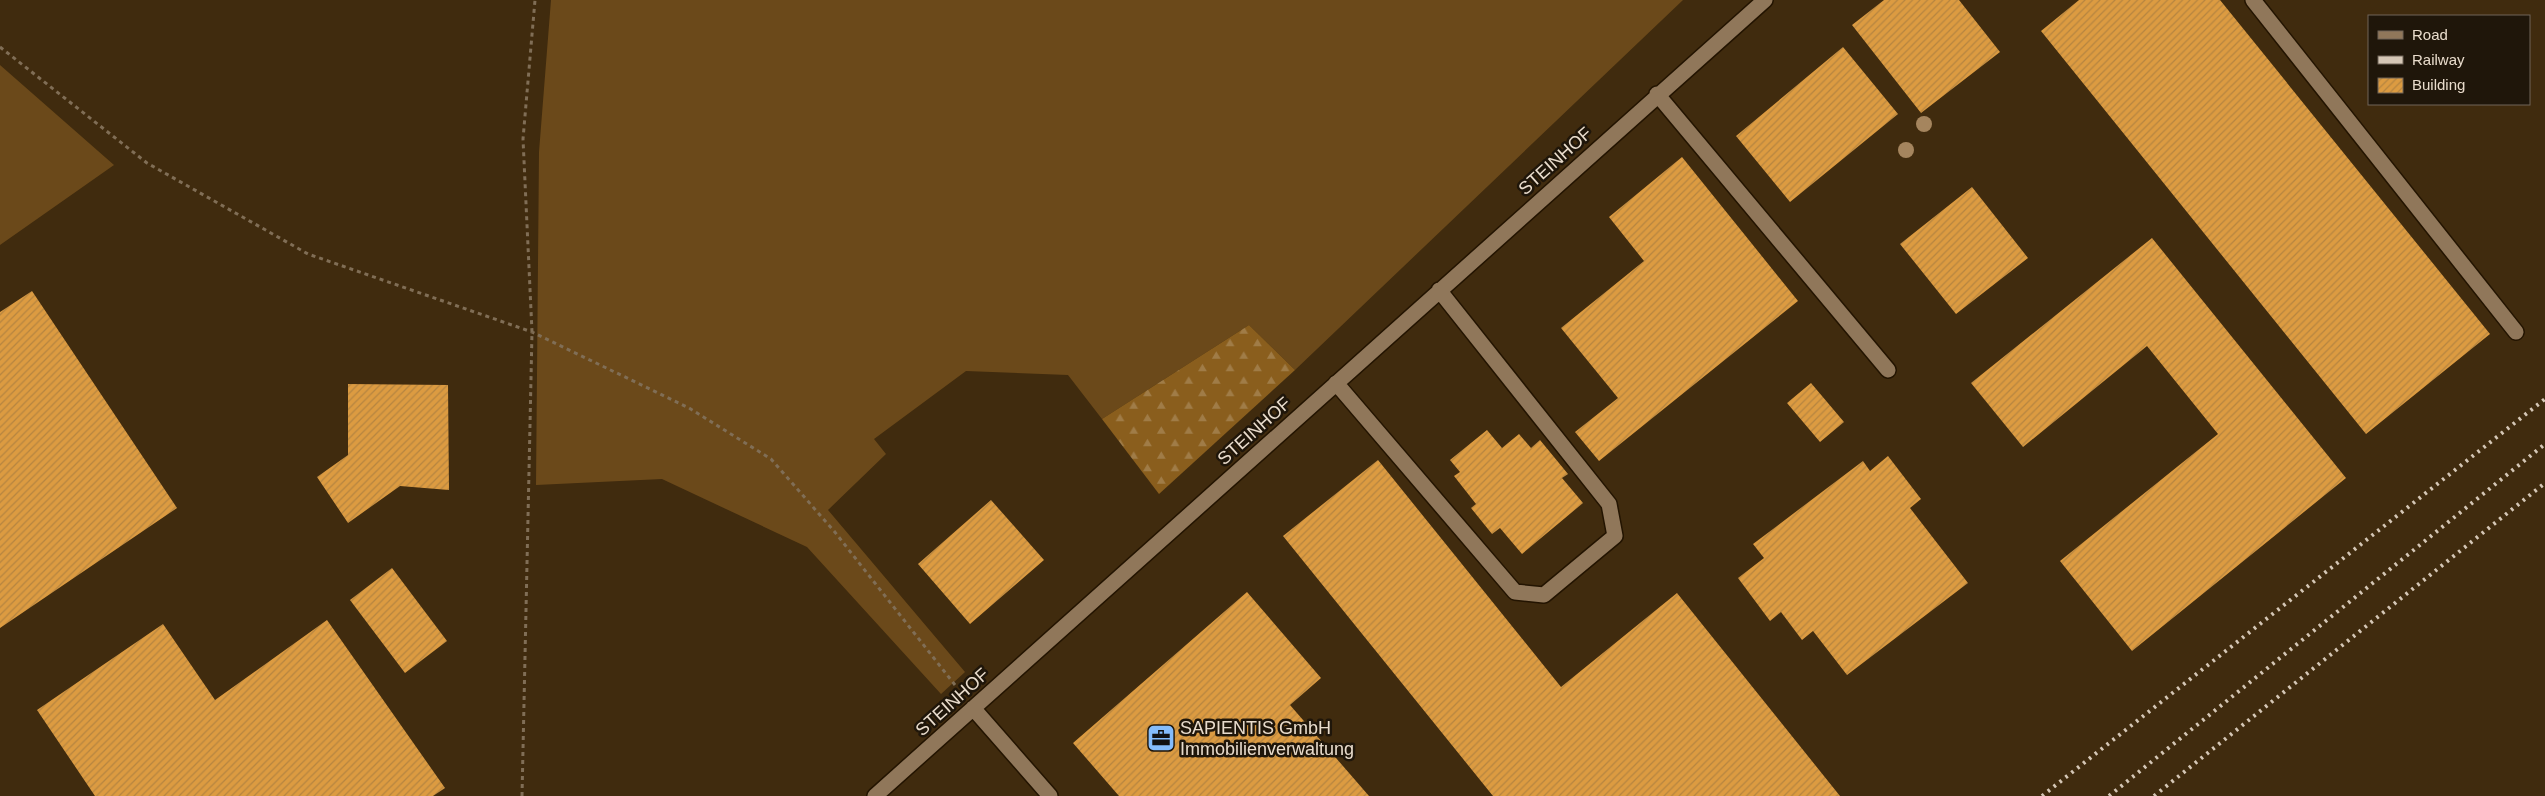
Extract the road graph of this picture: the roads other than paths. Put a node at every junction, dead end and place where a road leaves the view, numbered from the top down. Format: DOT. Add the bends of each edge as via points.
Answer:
graph roads {
  1 [pos="1765,0"];
  2 [pos="2253,0"];
  3 [pos="1657,94"];
  4 [pos="1439,290"];
  5 [pos="2516,332"];
  6 [pos="1888,370"];
  7 [pos="1336,383"];
  8 [pos="973,708"];
  9 [pos="875,796"];
  10 [pos="1050,796"];
  1 -- 3 [label="street, STEINHOF"];
  2 -- 5 [label="street"];
  3 -- 4 [label="street, STEINHOF"];
  3 -- 6 [label="street"];
  4 -- 7 [label="street, STEINHOF"];
  4 -- 7 [label="street" via="1609,504 1616,536 1544,595 1515,592"];
  7 -- 8 [label="street, STEINHOF"];
  8 -- 9 [label="street, STEINHOF"];
  8 -- 10 [label="street"];
}
